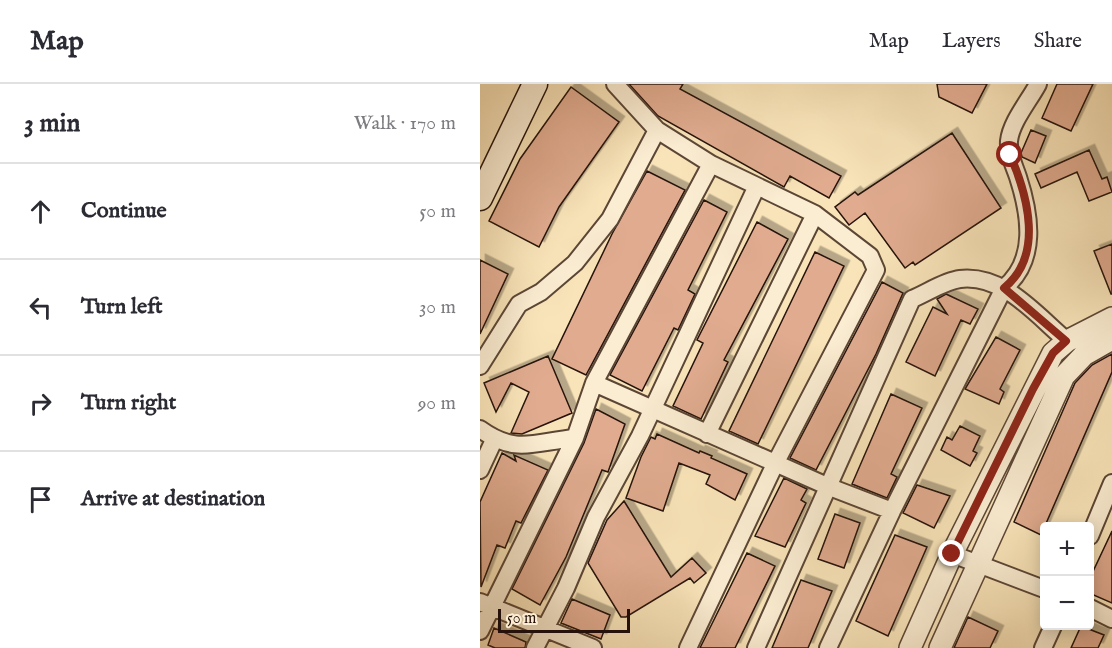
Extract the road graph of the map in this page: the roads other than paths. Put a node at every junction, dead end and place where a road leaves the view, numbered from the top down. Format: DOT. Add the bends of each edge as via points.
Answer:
graph roads {
  1 [pos="535,84"];
  2 [pos="615,84"];
  3 [pos="1038,84"];
  4 [pos="657,130"];
  5 [pos="711,164"];
  6 [pos="756,188"];
  7 [pos="480,198"];
  8 [pos="815,214"];
  9 [pos="1004,288"];
  10 [pos="1112,318"];
  11 [pos="1112,339"];
  12 [pos="1066,341"];
  13 [pos="480,366"];
  14 [pos="594,383"];
  15 [pos="652,410"];
  16 [pos="480,429"];
  17 [pos="706,434"];
  18 [pos="574,438"];
  19 [pos="494,440"];
  20 [pos="776,462"];
  21 [pos="480,470"];
  22 [pos="1112,483"];
  23 [pos="827,486"];
  24 [pos="892,511"];
  25 [pos="1094,525"];
  26 [pos="952,554"];
  27 [pos="978,565"];
  28 [pos="1040,588"];
  29 [pos="486,605"];
  30 [pos="1094,610"];
  31 [pos="1112,619"];
  32 [pos="545,628"];
  33 [pos="1051,630"];
  34 [pos="480,631"];
  35 [pos="536,648"];
  36 [pos="593,648"];
  37 [pos="688,648"];
  38 [pos="756,648"];
  39 [pos="828,648"];
  40 [pos="910,648"];
  41 [pos="940,648"];
  42 [pos="1043,648"];
  1 -- 7 [label="main road"];
  2 -- 4 [label="street"];
  3 -- 9 [label="street" via="1009,138 1029,223 1022,266"];
  4 -- 5 [label="street"];
  4 -- 13 [label="street" via="610,219 575,262 541,292 519,304"];
  5 -- 6 [label="street"];
  5 -- 14 [label="street"];
  6 -- 8 [label="street"];
  6 -- 15 [label="street"];
  8 -- 17 [label="street"];
  8 -- 20 [label="street" via="870,256 876,270"];
  9 -- 12 [label="street"];
  9 -- 23 [label="street" via="990,282 959,279 912,299"];
  9 -- 24 [label="street"];
  10 -- 12 [label="street"];
  11 -- 27 [label="street" via="1084,355 1064,376"];
  12 -- 26 [label="street" via="1053,353 1042,373"];
  14 -- 15 [label="street"];
  14 -- 18 [label="street"];
  15 -- 17 [label="street"];
  15 -- 32 [label="street" via="596,517"];
  16 -- 19 [label="street"];
  17 -- 20 [label="street"];
  18 -- 19 [label="street" via="524,447"];
  18 -- 29 [label="street"];
  19 -- 21 [label="street"];
  20 -- 23 [label="street"];
  20 -- 37 [label="street"];
  22 -- 25 [label="street"];
  23 -- 24 [label="street"];
  23 -- 38 [label="street"];
  24 -- 39 [label="street"];
  26 -- 27 [label="street"];
  26 -- 40 [label="street"];
  27 -- 28 [label="street"];
  27 -- 41 [label="street"];
  29 -- 32 [label="street"];
  29 -- 34 [label="street"];
  30 -- 31 [label="street"];
  32 -- 35 [label="street"];
  32 -- 36 [label="street"];
  33 -- 42 [label="street"];
}
